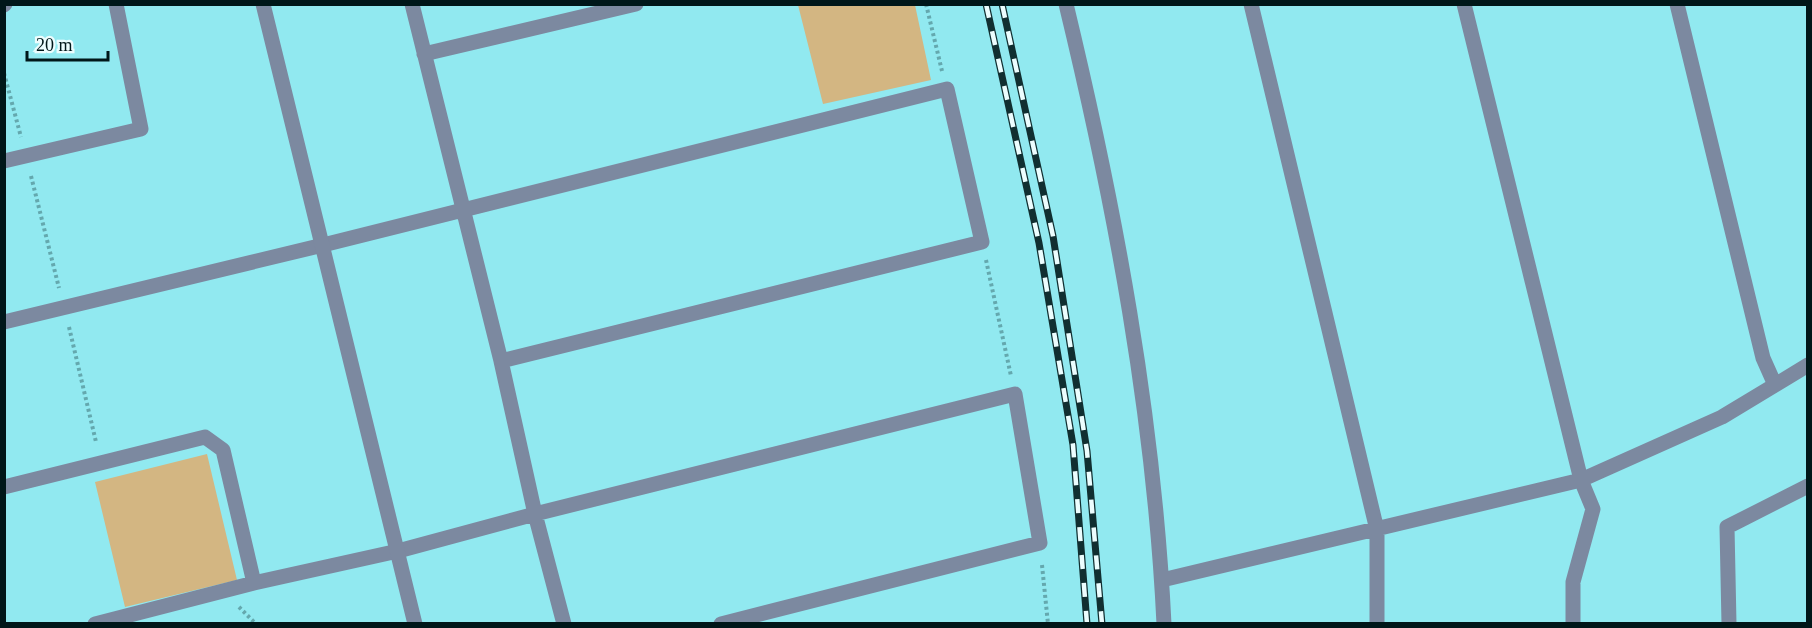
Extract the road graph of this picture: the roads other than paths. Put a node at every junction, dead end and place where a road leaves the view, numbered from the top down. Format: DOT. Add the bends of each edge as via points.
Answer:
graph roads {
  1 [pos="116,4"];
  2 [pos="263,4"];
  3 [pos="412,4"];
  4 [pos="636,4"];
  5 [pos="1066,4"];
  6 [pos="1251,4"];
  7 [pos="1464,4"];
  8 [pos="1677,4"];
  9 [pos="424,54"];
  10 [pos="4,161"];
  11 [pos="463,209"];
  12 [pos="323,245"];
  13 [pos="4,322"];
  14 [pos="501,362"];
  15 [pos="1808,365"];
  16 [pos="1775,385"];
  17 [pos="1581,480"];
  18 [pos="1808,486"];
  19 [pos="4,487"];
  20 [pos="536,514"];
  21 [pos="1377,530"];
  22 [pos="398,551"];
  23 [pos="1162,580"];
  24 [pos="254,584"];
  25 [pos="95,624"];
  26 [pos="416,624"];
  27 [pos="564,624"];
  28 [pos="721,624"];
  29 [pos="1164,624"];
  30 [pos="1377,624"];
  31 [pos="1573,624"];
  32 [pos="1728,624"];
  1 -- 10 [label="street" via="141,129"];
  2 -- 12 [label="street"];
  3 -- 9 [label="street"];
  4 -- 9 [label="street"];
  5 -- 23 [label="street" via="1119,248 1143,397"];
  6 -- 21 [label="street"];
  7 -- 17 [label="street"];
  8 -- 16 [label="street" via="1763,358"];
  9 -- 11 [label="street"];
  11 -- 12 [label="street"];
  11 -- 14 [label="street"];
  11 -- 14 [label="street" via="947,89 982,242"];
  12 -- 13 [label="street"];
  12 -- 22 [label="street"];
  14 -- 20 [label="street"];
  15 -- 16 [label="street"];
  16 -- 17 [label="street" via="1722,417"];
  17 -- 21 [label="street"];
  17 -- 31 [label="street" via="1593,509 1573,582"];
  18 -- 32 [label="street" via="1727,527"];
  19 -- 24 [label="street" via="205,437 223,450"];
  20 -- 22 [label="street"];
  20 -- 27 [label="street"];
  20 -- 28 [label="street" via="1015,394 1040,543"];
  21 -- 23 [label="street"];
  21 -- 30 [label="street"];
  22 -- 24 [label="street"];
  22 -- 26 [label="street"];
  23 -- 29 [label="street"];
  24 -- 25 [label="street"];
}
